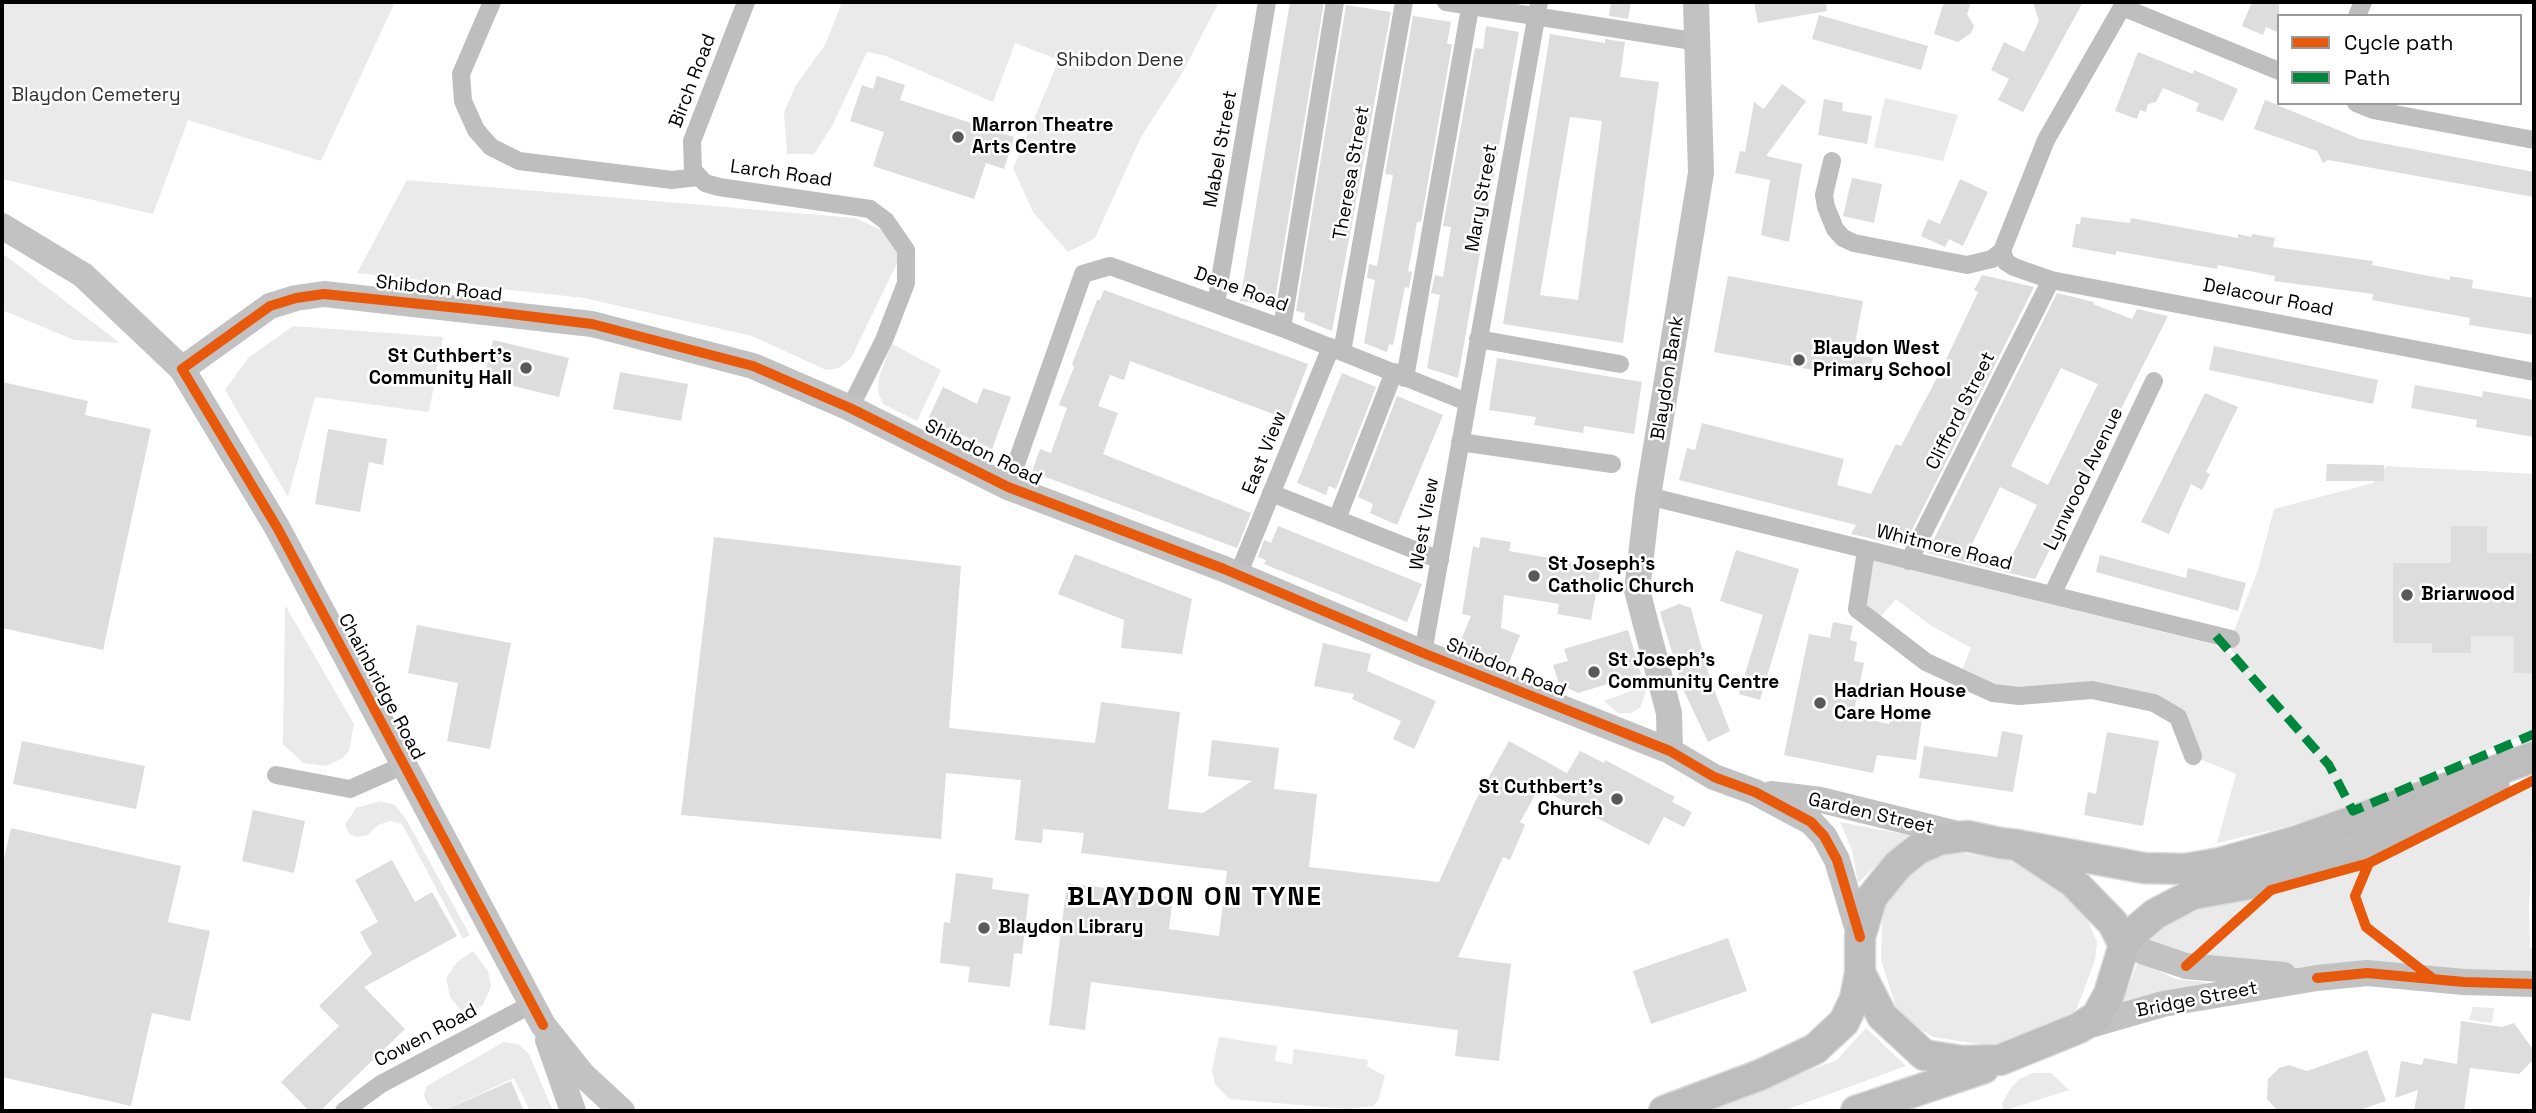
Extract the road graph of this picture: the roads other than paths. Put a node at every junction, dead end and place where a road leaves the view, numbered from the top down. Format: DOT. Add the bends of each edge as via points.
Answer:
graph roads {
  1 [pos="492,2"];
  2 [pos="746,2"];
  3 [pos="1267,2"];
  4 [pos="1335,2"];
  5 [pos="1404,2"];
  6 [pos="1446,2"];
  7 [pos="1696,2"];
  8 [pos="1470,4"];
  9 [pos="2124,5"];
  10 [pos="1538,9"];
  11 [pos="1699,42"];
  12 [pos="2277,70"];
  13 [pos="2361,105"];
  14 [pos="2534,140"];
  15 [pos="1832,161"];
  16 [pos="698,177"];
  17 [pos="2,226"];
  18 [pos="2002,251"];
  19 [pos="2051,280"];
  20 [pos="1216,303"];
  21 [pos="1282,327"];
  22 [pos="1478,339"];
  23 [pos="1336,349"];
  24 [pos="1620,364"];
  25 [pos="182,369"];
  26 [pos="2534,372"];
  27 [pos="1399,375"];
  28 [pos="2154,381"];
  29 [pos="1467,402"];
  30 [pos="850,408"];
  31 [pos="1460,442"];
  32 [pos="1612,464"];
  33 [pos="1007,487"];
  34 [pos="1271,493"];
  35 [pos="1648,496"];
  36 [pos="1337,519"];
  37 [pos="1866,551"];
  38 [pos="1440,559"];
  39 [pos="1909,561"];
  40 [pos="1238,575"];
  41 [pos="2052,595"];
  42 [pos="2231,639"];
  43 [pos="1423,653"];
  44 [pos="1670,751"];
  45 [pos="2193,756"];
  46 [pos="2534,758"];
  47 [pos="404,765"];
  48 [pos="276,775"];
  49 [pos="1755,792"];
  50 [pos="1967,836"];
  51 [pos="2017,845"];
  52 [pos="1860,937"];
  53 [pos="2123,943"];
  54 [pos="1860,973"];
  55 [pos="2317,978"];
  56 [pos="2534,984"];
  57 [pos="537,1014"];
  58 [pos="2079,1028"];
  59 [pos="2023,1052"];
  60 [pos="344,1111"];
  61 [pos="573,1111"];
  62 [pos="622,1111"];
  63 [pos="1664,1111"];
  64 [pos="1856,1111"];
  1 -- 16 [label="street, Larch Road" via="461,74 463,101 476,130 491,147 519,161 672,180"];
  2 -- 16 [label="street, Birch Road" via="692,141 693,170"];
  3 -- 20 [label="street, Mabel Street"];
  4 -- 21 [label="street"];
  5 -- 23 [label="street, Theresa Street"];
  6 -- 8 [label="street"];
  7 -- 11 [label="street, Blaydon Bank"];
  8 -- 10 [label="street"];
  8 -- 27 [label="street"];
  9 -- 12 [label="street"];
  9 -- 18 [label="street" via="2046,140"];
  10 -- 11 [label="street"];
  10 -- 22 [label="street, Mary Street"];
  11 -- 35 [label="street, Blaydon Bank" via="1701,173"];
  13 -- 14 [label="street"];
  15 -- 18 [label="street" via="1824,195 1826,207 1835,229 1854,243 1968,265"];
  16 -- 30 [label="street, Larch Road" via="719,187 870,209 898,236 906,250 906,283"];
  17 -- 25 [label="street" via="83,275"];
  18 -- 19 [label="street, Delacour Road" via="2014,267"];
  19 -- 26 [label="street, Delacour Road"];
  19 -- 39 [label="street, Clifford Street"];
  20 -- 21 [label="street, Dene Road"];
  20 -- 33 [label="street, Dene Road" via="1110,266 1083,274"];
  21 -- 23 [label="street, Dene Road"];
  22 -- 24 [label="street"];
  22 -- 29 [label="street, Mary Street"];
  23 -- 27 [label="street, Dene Road"];
  23 -- 34 [label="street, East View"];
  25 -- 30 [label="street, Shibdon Road" via="270,306 324,294 592,324 753,366"];
  25 -- 47 [label="street, Chainbridge Road" via="278,529"];
  27 -- 29 [label="street, Dene Road"];
  27 -- 36 [label="street"];
  28 -- 41 [label="street, Lynwood Avenue"];
  29 -- 31 [label="street, West View"];
  30 -- 33 [label="street, Shibdon Road"];
  31 -- 32 [label="street"];
  31 -- 38 [label="street, West View"];
  33 -- 40 [label="street, Shibdon Road"];
  34 -- 36 [label="street"];
  34 -- 40 [label="street, East View"];
  35 -- 37 [label="street, Whitmore Road"];
  35 -- 44 [label="street, Blaydon Bank" via="1637,590 1669,713"];
  36 -- 38 [label="street"];
  37 -- 39 [label="street, Whitmore Road"];
  37 -- 45 [label="street" via="1857,609 1926,662 1993,694 2092,690 2154,703 2178,716"];
  38 -- 43 [label="street, West View"];
  39 -- 41 [label="street, Whitmore Road"];
  40 -- 43 [label="street, Shibdon Road"];
  41 -- 42 [label="street, Whitmore Road"];
  43 -- 44 [label="street, Shibdon Road"];
  44 -- 49 [label="street, Shibdon Road" via="1714,777"];
  46 -- 51 [label="main road" via="2297,841 2220,863 2162,871"];
  46 -- 53 [label="main road" via="2424,822 2354,853 2279,876 2193,894 2155,914"];
  47 -- 48 [label="street" via="350,789"];
  47 -- 57 [label="street, Chainbridge Road"];
  49 -- 50 [label="street, Garden Street" via="1821,800"];
  49 -- 52 [label="street, Garden Street" via="1811,822 1824,836 1837,860"];
  50 -- 51 [label="main road"];
  50 -- 52 [label="main road" via="1933,841 1898,865 1872,897"];
  51 -- 53 [label="main road" via="2091,898"];
  52 -- 54 [label="main road"];
  53 -- 55 [label="street, Bridge Street" via="2186,966"];
  53 -- 58 [label="main road" via="2117,973 2102,1008"];
  54 -- 59 [label="main road" via="1882,1016 1924,1055 1987,1061"];
  54 -- 63 [label="main road" via="1844,1022 1815,1049"];
  55 -- 56 [label="street, Bridge Street" via="2367,974"];
  55 -- 58 [label="street, Bridge Street" via="2164,1004"];
  57 -- 60 [label="street, Cowen Road" via="381,1084"];
  57 -- 61 [label="street"];
  57 -- 62 [label="street, Chainbridge Road" via="583,1075"];
  58 -- 59 [label="main road"];
  59 -- 64 [label="main road"];
}
